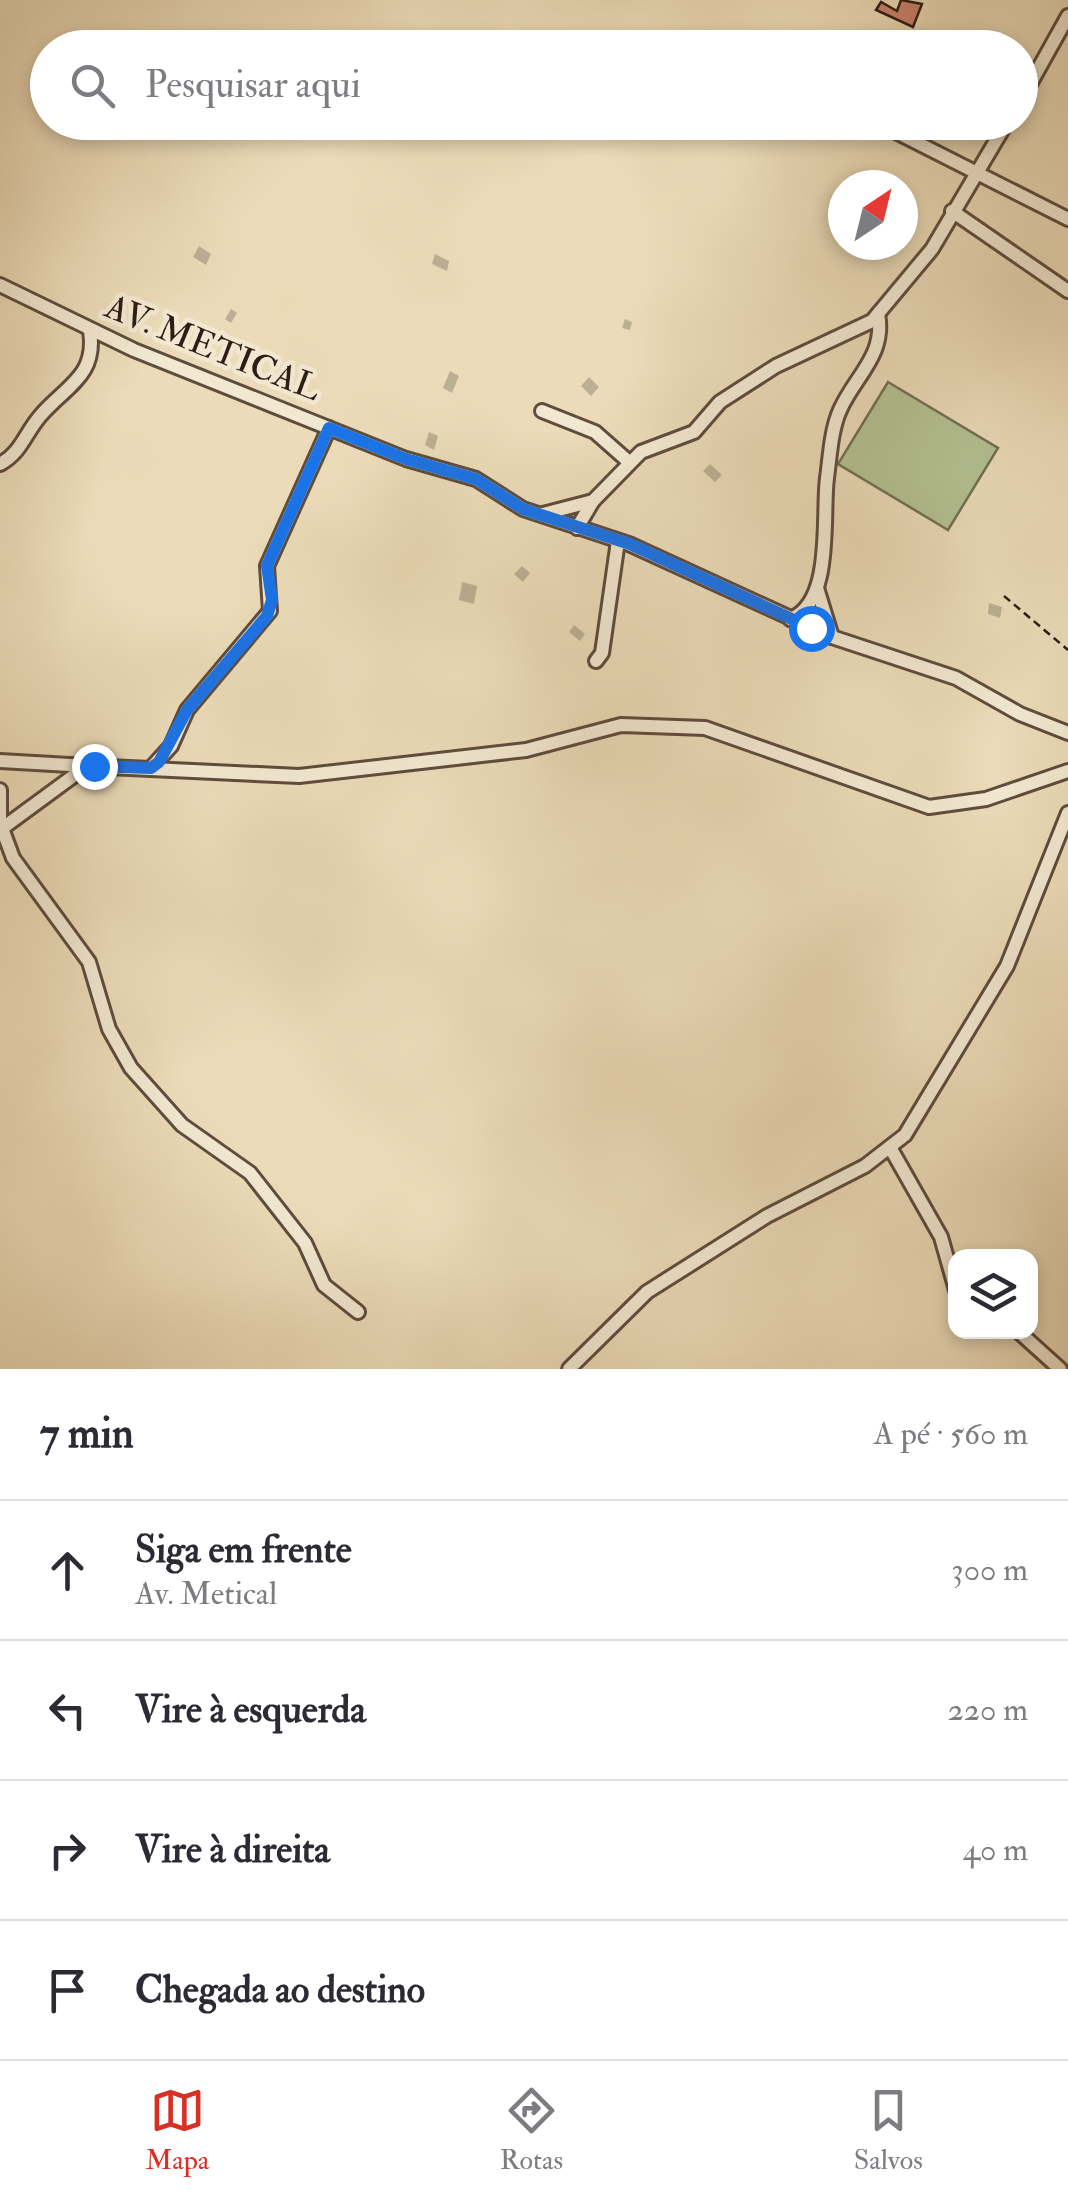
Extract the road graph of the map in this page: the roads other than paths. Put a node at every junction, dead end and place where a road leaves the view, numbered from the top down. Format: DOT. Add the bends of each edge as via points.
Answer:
graph roads {
  1 [pos="1068,16"];
  2 [pos="1038,70"];
  3 [pos="915,140"];
  4 [pos="995,140"];
  5 [pos="974,173"];
  6 [pos="952,211"];
  7 [pos="1068,219"];
  8 [pos="0,284"];
  9 [pos="1068,292"];
  10 [pos="878,314"];
  11 [pos="90,331"];
  12 [pos="542,411"];
  13 [pos="329,428"];
  14 [pos="629,462"];
  15 [pos="0,464"];
  16 [pos="590,506"];
  17 [pos="540,514"];
  18 [pos="577,528"];
  19 [pos="594,533"];
  20 [pos="618,540"];
  21 [pos="817,588"];
  22 [pos="790,619"];
  23 [pos="832,637"];
  24 [pos="596,661"];
  25 [pos="1068,733"];
  26 [pos="0,760"];
  27 [pos="87,766"];
  28 [pos="151,768"];
  29 [pos="1068,771"];
  30 [pos="0,790"];
  31 [pos="1068,813"];
  32 [pos="1,829"];
  33 [pos="891,1149"];
  34 [pos="948,1264"];
  35 [pos="358,1312"];
  36 [pos="1026,1339"];
  37 [pos="569,1369"];
  38 [pos="1060,1369"];
  1 -- 2 [label="street"];
  3 -- 5 [label="street"];
  4 -- 5 [label="street"];
  5 -- 6 [label="street"];
  5 -- 7 [label="street"];
  6 -- 9 [label="street"];
  6 -- 10 [label="street" via="932,248"];
  8 -- 11 [label="street, AV. METICAL"];
  10 -- 14 [label="street" via="865,327 776,366 720,402 694,432"];
  10 -- 21 [label="street" via="875,354 837,418"];
  11 -- 13 [label="street, AV. METICAL"];
  11 -- 15 [label="street" via="91,355 80,378"];
  12 -- 14 [label="street" via="595,432"];
  13 -- 17 [label="street, AV. METICAL" via="476,479"];
  13 -- 28 [label="street" via="267,566 270,611 187,710 171,746"];
  14 -- 16 [label="street"];
  16 -- 17 [label="street"];
  16 -- 18 [label="street"];
  16 -- 19 [label="street" via="587,521"];
  17 -- 18 [label="street, AV. METICAL"];
  18 -- 19 [label="street, AV. METICAL"];
  19 -- 20 [label="street, AV. METICAL"];
  20 -- 22 [label="street, AV. METICAL"];
  20 -- 24 [label="street"];
  21 -- 22 [label="street"];
  21 -- 23 [label="street"];
  22 -- 23 [label="street, AV. METICAL"];
  23 -- 25 [label="street, AV. METICAL" via="956,678"];
  26 -- 27 [label="street"];
  27 -- 28 [label="street"];
  27 -- 32 [label="street"];
  28 -- 29 [label="street" via="299,776 526,750 621,725 705,728 929,807 986,799"];
  30 -- 32 [label="street"];
  31 -- 33 [label="street" via="1007,966 922,1110"];
  32 -- 35 [label="street" via="18,868 88,962 109,1029 131,1068 182,1126 250,1173 306,1244 324,1285"];
  33 -- 34 [label="street"];
  33 -- 37 [label="street" via="647,1292"];
  36 -- 38 [label="street"];
}
